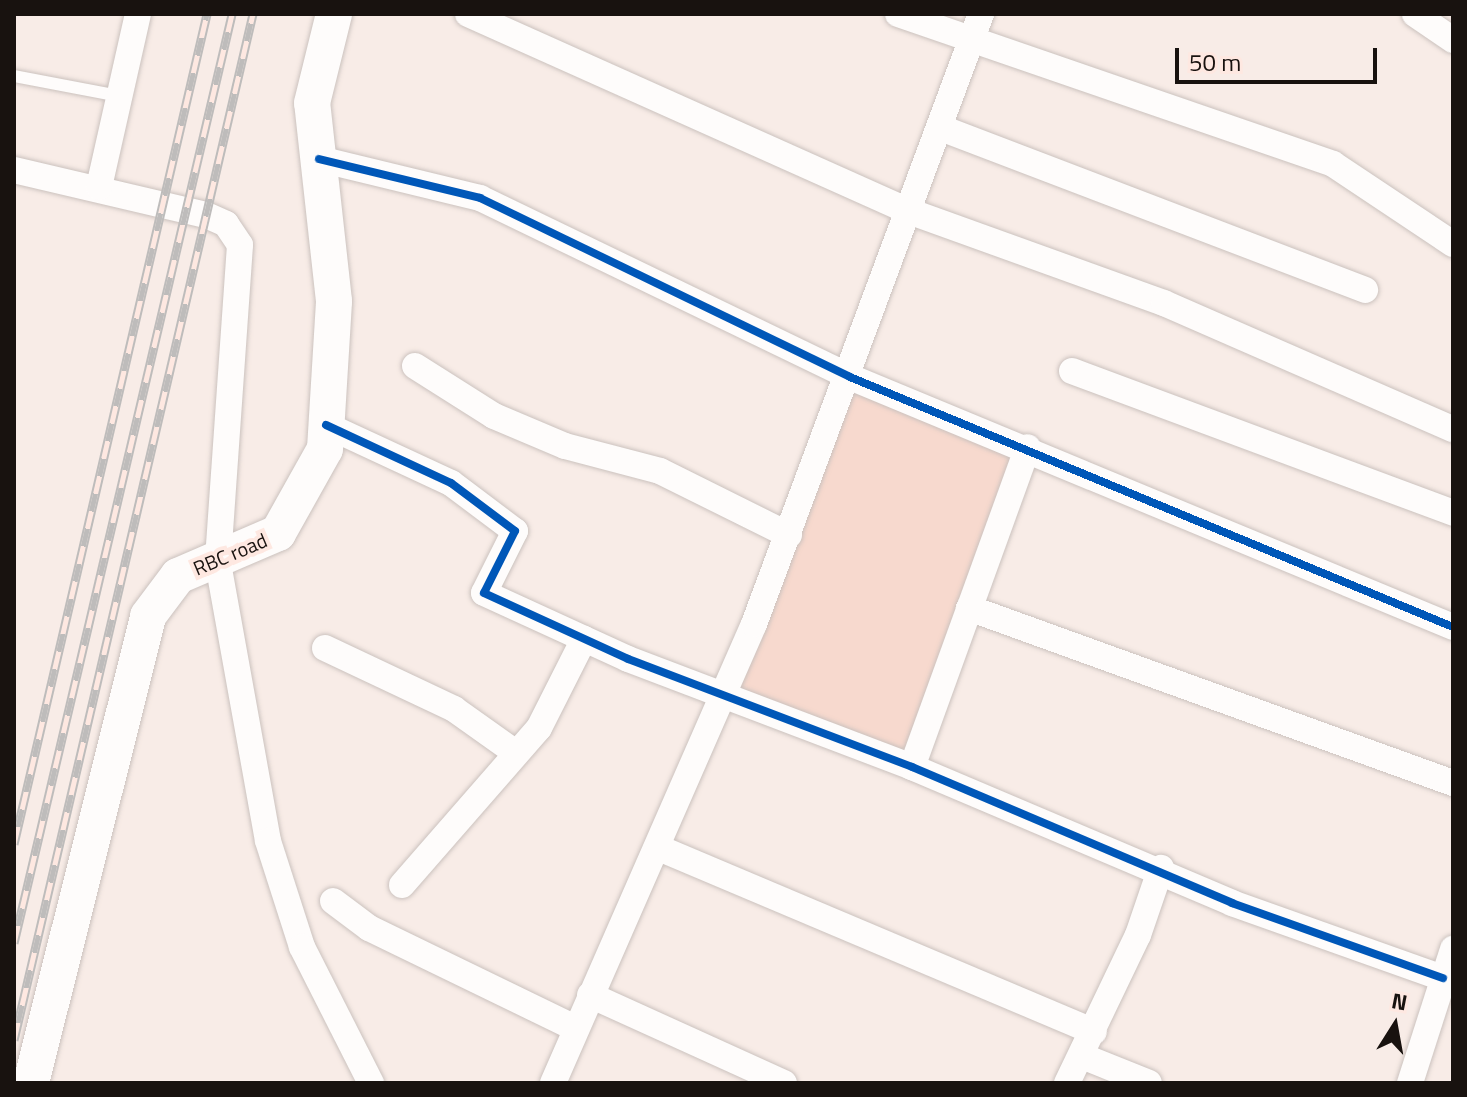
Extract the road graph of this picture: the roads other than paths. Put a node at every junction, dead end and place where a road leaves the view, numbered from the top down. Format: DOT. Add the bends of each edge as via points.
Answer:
graph roads {
  1 [pos="138,14"];
  2 [pos="334,14"];
  3 [pos="468,14"];
  4 [pos="898,14"];
  5 [pos="981,14"];
  6 [pos="1415,14"];
  7 [pos="1453,40"];
  8 [pos="970,44"];
  9 [pos="14,76"];
  10 [pos="119,96"];
  11 [pos="941,128"];
  12 [pos="319,159"];
  13 [pos="14,170"];
  14 [pos="99,187"];
  15 [pos="911,212"];
  16 [pos="1453,244"];
  17 [pos="1365,290"];
  18 [pos="415,366"];
  19 [pos="1072,371"];
  20 [pos="850,377"];
  21 [pos="326,425"];
  22 [pos="1453,429"];
  23 [pos="1028,447"];
  24 [pos="1453,513"];
  25 [pos="789,535"];
  26 [pos="218,563"];
  27 [pos="969,608"];
  28 [pos="1453,627"];
  29 [pos="584,639"];
  30 [pos="325,648"];
  31 [pos="726,692"];
  32 [pos="516,753"];
  33 [pos="912,767"];
  34 [pos="1453,783"];
  35 [pos="659,848"];
  36 [pos="1161,868"];
  37 [pos="402,885"];
  38 [pos="333,901"];
  39 [pos="1453,949"];
  40 [pos="1443,978"];
  41 [pos="590,995"];
  42 [pos="575,1028"];
  43 [pos="1094,1032"];
  44 [pos="1082,1056"];
  45 [pos="1417,1081"];
  46 [pos="31,1083"];
  47 [pos="371,1083"];
  48 [pos="553,1083"];
  49 [pos="784,1083"];
  50 [pos="1067,1083"];
  51 [pos="1149,1083"];
  1 -- 10 [label="street"];
  2 -- 12 [label="street, RBC road" via="312,103"];
  3 -- 15 [label="street"];
  4 -- 8 [label="street"];
  5 -- 8 [label="street"];
  6 -- 7 [label="street"];
  8 -- 11 [label="street"];
  8 -- 16 [label="street" via="1333,164"];
  9 -- 10 [label="lane"];
  10 -- 14 [label="street"];
  11 -- 15 [label="street"];
  11 -- 17 [label="street"];
  12 -- 20 [label="street" via="480,198"];
  12 -- 21 [label="street, RBC road" via="334,301"];
  13 -- 14 [label="street"];
  14 -- 26 [label="street" via="206,215 226,224 240,245"];
  15 -- 20 [label="street"];
  15 -- 22 [label="street" via="1164,303"];
  18 -- 25 [label="street" via="494,416 565,446 660,471"];
  19 -- 24 [label="street"];
  20 -- 23 [label="street"];
  20 -- 25 [label="street"];
  21 -- 26 [label="street, RBC road" via="325,449 278,533"];
  21 -- 29 [label="street" via="451,483 515,531 484,593"];
  23 -- 27 [label="street"];
  23 -- 28 [label="street"];
  25 -- 31 [label="street"];
  26 -- 46 [label="street, RBC road" via="178,576 148,616"];
  26 -- 47 [label="street" via="268,841 302,947"];
  27 -- 33 [label="street"];
  27 -- 34 [label="street"];
  29 -- 31 [label="street"];
  29 -- 32 [label="street" via="539,728"];
  30 -- 32 [label="street" via="454,709"];
  31 -- 33 [label="street"];
  31 -- 35 [label="street"];
  32 -- 37 [label="street"];
  33 -- 36 [label="street"];
  35 -- 41 [label="street"];
  35 -- 43 [label="street"];
  36 -- 40 [label="street" via="1232,903"];
  36 -- 43 [label="street"];
  38 -- 42 [label="street" via="369,928"];
  39 -- 40 [label="street"];
  40 -- 45 [label="street"];
  41 -- 42 [label="street"];
  41 -- 49 [label="street"];
  42 -- 48 [label="street"];
  43 -- 44 [label="street"];
  44 -- 50 [label="street"];
  44 -- 51 [label="street"];
}
